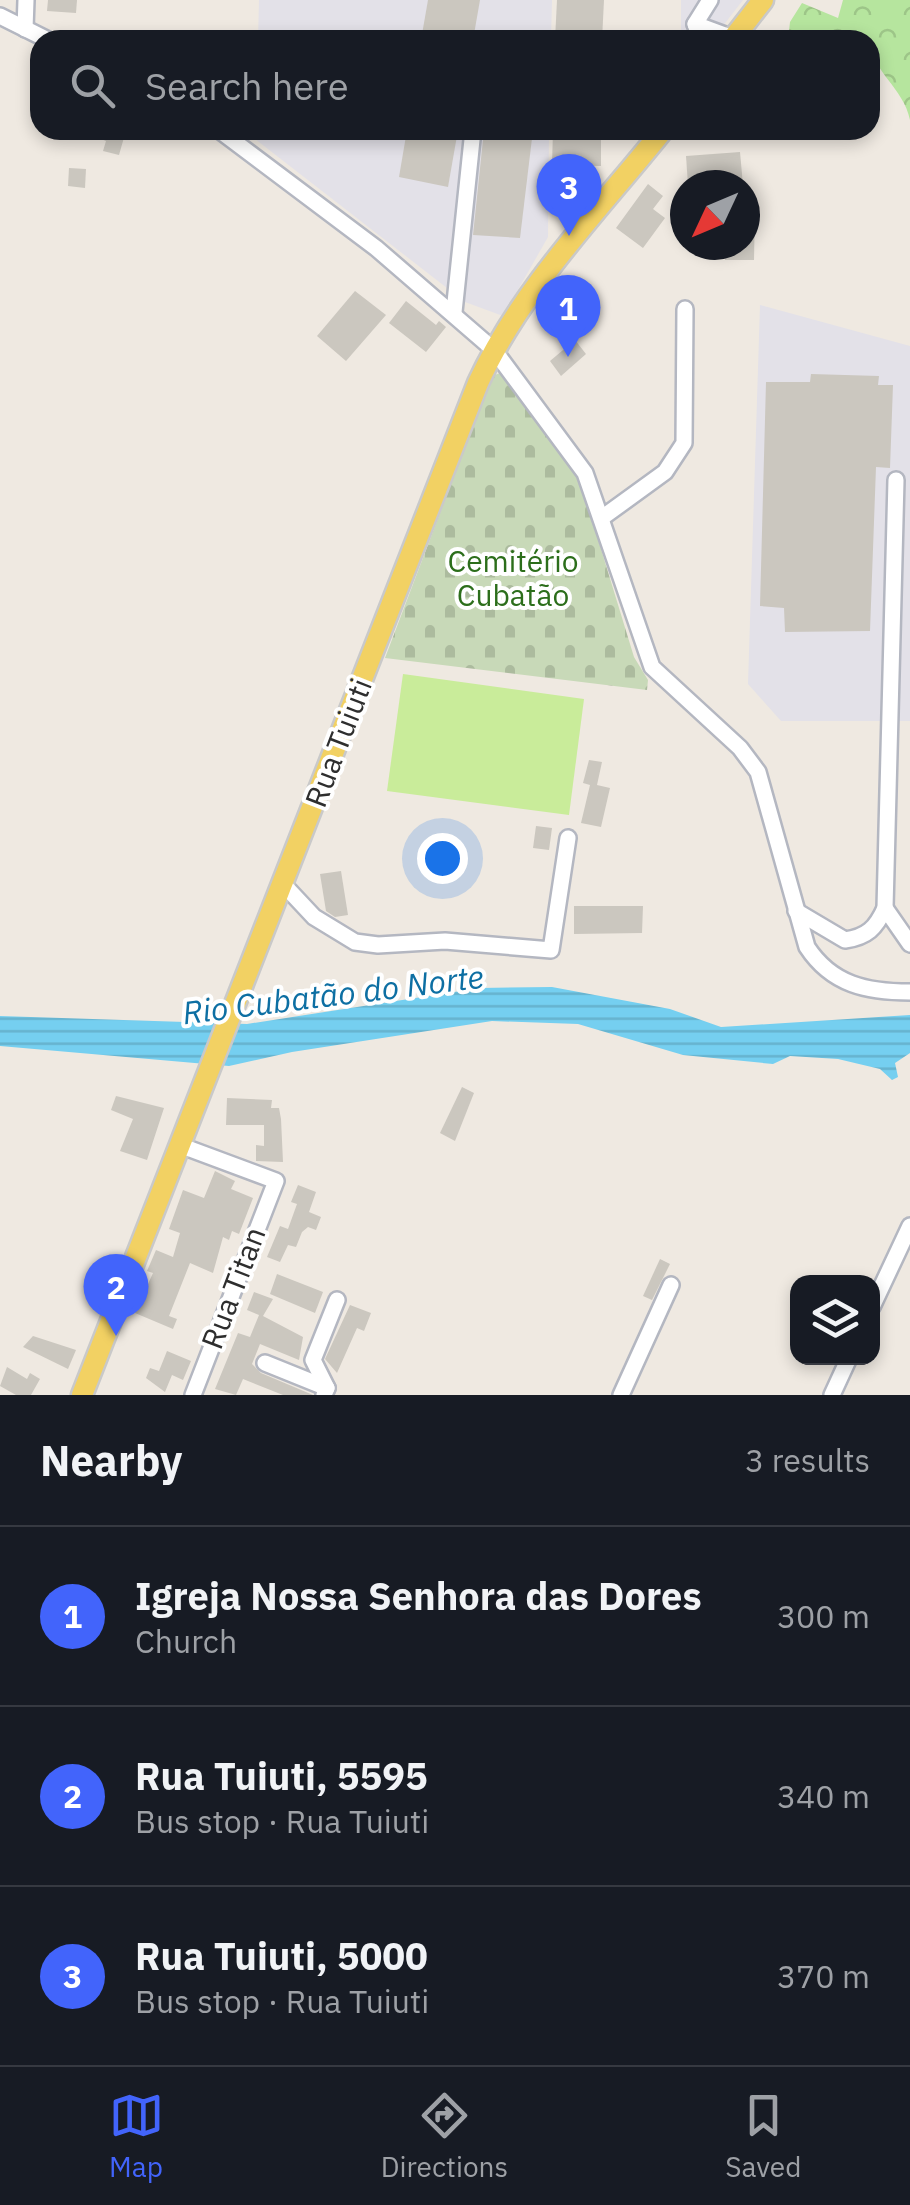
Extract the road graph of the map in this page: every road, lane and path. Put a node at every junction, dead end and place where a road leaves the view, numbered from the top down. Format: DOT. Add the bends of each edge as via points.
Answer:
graph roads {
  1 [pos="26,0"];
  2 [pos="710,0"];
  3 [pos="764,0"];
  4 [pos="0,16"];
  5 [pos="694,24"];
  6 [pos="25,29"];
  7 [pos="697,30"];
  8 [pos="709,30"];
  9 [pos="739,30"];
  10 [pos="30,31"];
  11 [pos="233,140"];
  12 [pos="473,140"];
  13 [pos="655,140"];
  14 [pos="685,309"];
  15 [pos="454,312"];
  16 [pos="494,350"];
  17 [pos="896,480"];
  18 [pos="603,517"];
  19 [pos="568,838"];
  20 [pos="284,885"];
  21 [pos="885,908"];
  22 [pos="796,911"];
  23 [pos="910,944"];
  24 [pos="910,992"];
  25 [pos="182,1146"];
  26 [pos="910,1226"];
  27 [pos="671,1285"];
  28 [pos="880,1290"];
  29 [pos="336,1300"];
  30 [pos="266,1364"];
  31 [pos="846,1365"];
  32 [pos="326,1392"];
  33 [pos="82,1395"];
  34 [pos="192,1395"];
  35 [pos="621,1395"];
  36 [pos="832,1395"];
  1 -- 6 [label="street"];
  2 -- 5 [label="street"];
  3 -- 9 [label="main road"];
  4 -- 6 [label="street"];
  5 -- 7 [label="street"];
  5 -- 8 [label="street"];
  6 -- 10 [label="street"];
  11 -- 15 [label="street"];
  12 -- 15 [label="street"];
  13 -- 16 [label="main road, Rua Tuiuti"];
  14 -- 18 [label="street" via="684,443 665,472"];
  15 -- 16 [label="street"];
  16 -- 18 [label="street" via="575,456"];
  16 -- 20 [label="main road, Rua Tuiuti"];
  17 -- 21 [label="street"];
  18 -- 22 [label="street" via="652,667 758,772"];
  19 -- 20 [label="street" via="551,950 355,942 324,924"];
  20 -- 25 [label="main road, Rua Tuiuti"];
  21 -- 22 [label="street" via="862,938 845,940"];
  21 -- 23 [label="street"];
  22 -- 24 [label="street" via="807,947 826,972 859,988"];
  25 -- 33 [label="main road, Rua Tuiuti"];
  25 -- 34 [label="street, Rua Titan" via="276,1181"];
  26 -- 28 [label="street"];
  27 -- 35 [label="street"];
  29 -- 32 [label="street" via="313,1360"];
  30 -- 32 [label="street"];
  31 -- 36 [label="street"];
}
